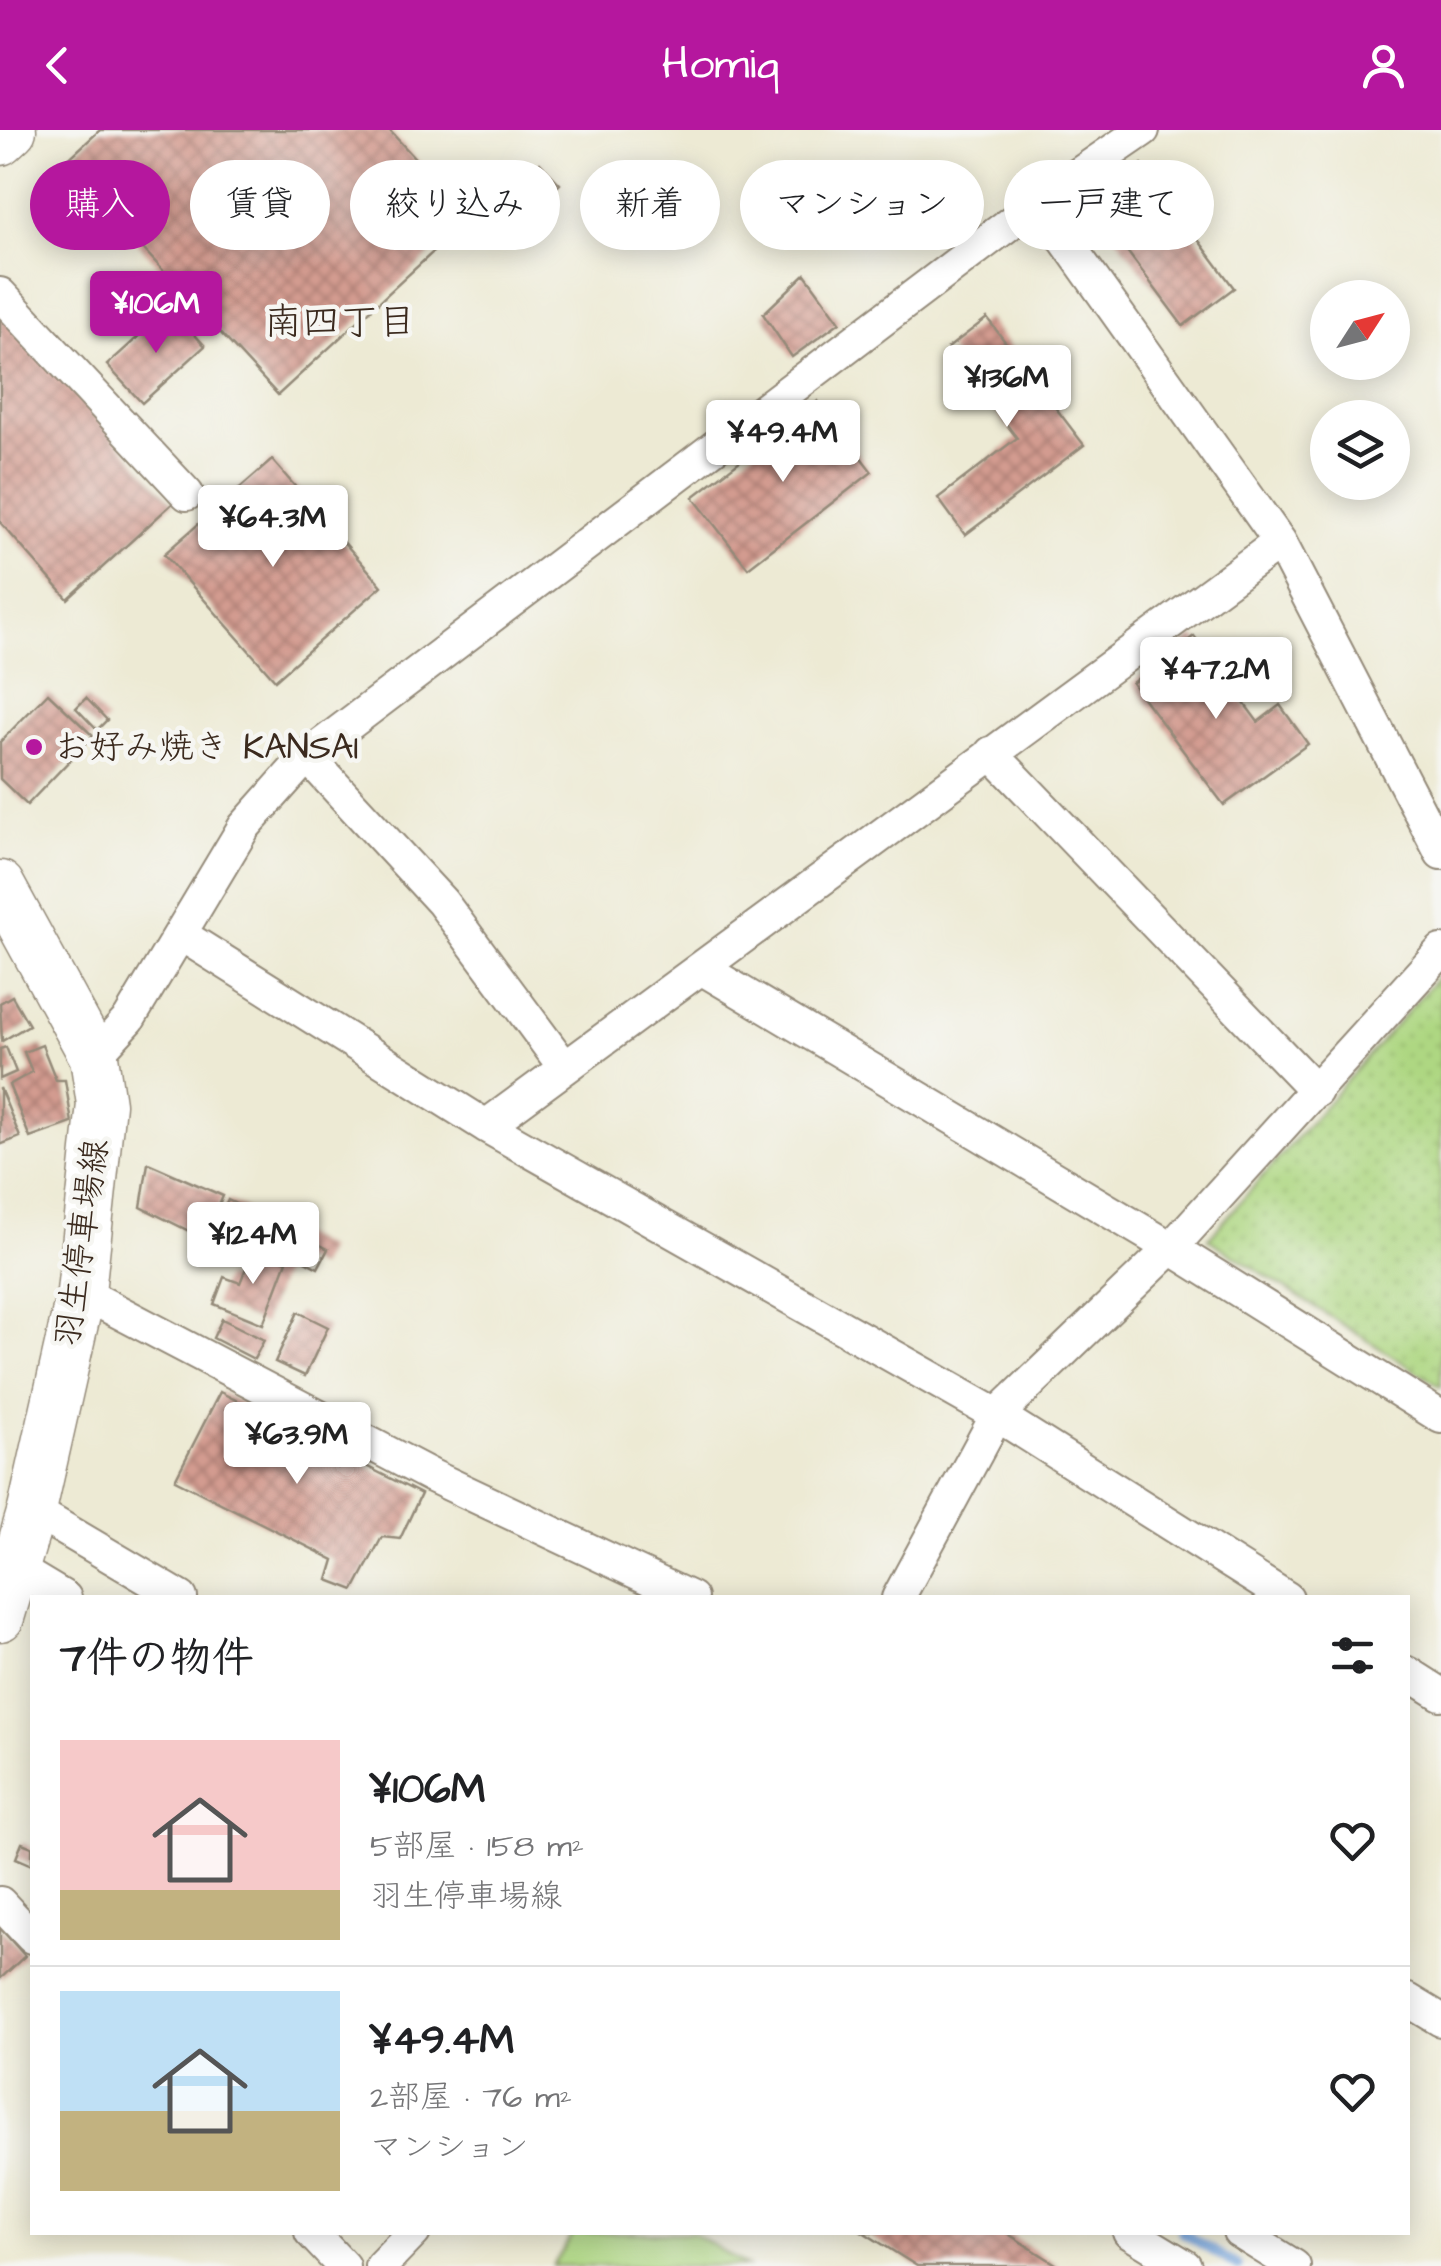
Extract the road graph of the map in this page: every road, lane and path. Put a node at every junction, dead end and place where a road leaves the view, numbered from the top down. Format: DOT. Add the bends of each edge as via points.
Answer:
graph roads {
  1 [pos="12,130"];
  2 [pos="1143,130"];
  3 [pos="0,141"];
  4 [pos="1099,160"];
  5 [pos="1004,228"];
  6 [pos="1072,250"];
  7 [pos="0,294"];
  8 [pos="187,494"];
  9 [pos="1280,542"];
  10 [pos="991,753"];
  11 [pos="307,756"];
  12 [pos="1441,854"];
  13 [pos="3,898"];
  14 [pos="180,934"];
  15 [pos="1441,950"];
  16 [pos="701,968"];
  17 [pos="94,1056"];
  18 [pos="565,1068"];
  19 [pos="1316,1091"];
  20 [pos="486,1126"];
  21 [pos="1170,1248"];
  22 [pos="80,1292"];
  23 [pos="998,1415"];
  24 [pos="1441,1417"];
  25 [pos="32,1510"];
  26 [pos="15,1568"];
  27 [pos="60,1595"];
  28 [pos="176,1595"];
  29 [pos="685,1595"];
  30 [pos="900,1595"];
  31 [pos="1282,1595"];
  32 [pos="0,1617"];
  33 [pos="1410,1674"];
  34 [pos="1441,1694"];
  35 [pos="0,1903"];
  36 [pos="30,1935"];
  37 [pos="1410,2001"];
  38 [pos="1441,2020"];
  39 [pos="314,2235"];
  40 [pos="411,2235"];
  41 [pos="1134,2235"];
  42 [pos="1244,2235"];
  43 [pos="343,2266"];
  44 [pos="380,2266"];
  45 [pos="1185,2266"];
  46 [pos="1294,2266"];
  1 -- 3 [label="main road"];
  2 -- 4 [label="street"];
  5 -- 11 [label="street"];
  6 -- 9 [label="street"];
  7 -- 8 [label="street"];
  9 -- 10 [label="street"];
  9 -- 12 [label="street"];
  10 -- 16 [label="street"];
  10 -- 19 [label="street"];
  11 -- 14 [label="street" via="244,827"];
  11 -- 18 [label="street" via="442,902"];
  13 -- 17 [label="main road, 羽生停車場線"];
  14 -- 17 [label="street" via="129,1020"];
  14 -- 20 [label="street"];
  15 -- 19 [label="street"];
  16 -- 18 [label="street"];
  16 -- 21 [label="street"];
  17 -- 22 [label="main road, 羽生停車場線" via="102,1104"];
  18 -- 20 [label="street"];
  19 -- 21 [label="street"];
  20 -- 23 [label="street"];
  21 -- 23 [label="street"];
  21 -- 24 [label="street"];
  22 -- 25 [label="main road, 羽生停車場線"];
  22 -- 29 [label="street" via="432,1476"];
  23 -- 30 [label="street"];
  23 -- 31 [label="street"];
  25 -- 26 [label="main road, 羽生停車場線"];
  25 -- 28 [label="street"];
  26 -- 27 [label="street"];
  26 -- 32 [label="main road, 羽生停車場線"];
  33 -- 34 [label="street"];
  35 -- 36 [label="street"];
  37 -- 38 [label="street"];
  39 -- 43 [label="street"];
  40 -- 44 [label="street"];
  41 -- 45 [label="street"];
  42 -- 46 [label="street"];
}
